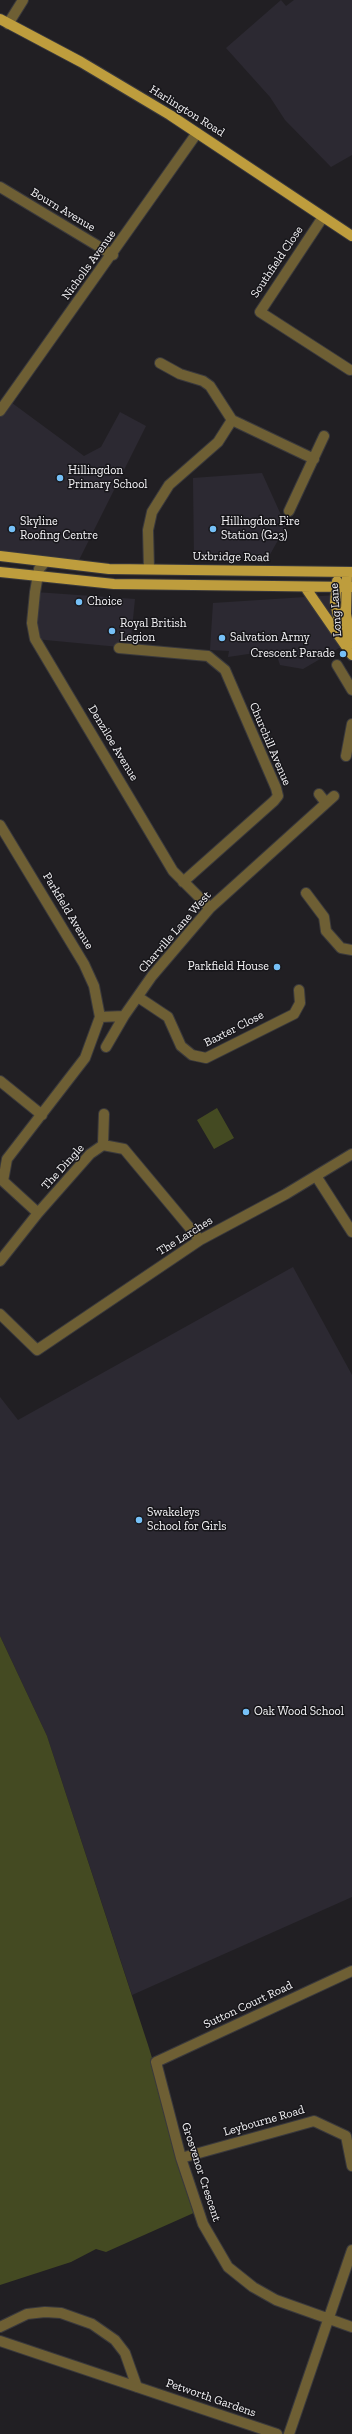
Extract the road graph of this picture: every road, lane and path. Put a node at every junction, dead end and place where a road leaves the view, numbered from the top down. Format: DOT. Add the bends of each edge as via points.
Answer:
graph roads {
  1 [pos="23,0"];
  2 [pos="4,21"];
  3 [pos="197,133"];
  4 [pos="0,187"];
  5 [pos="323,216"];
  6 [pos="352,236"];
  7 [pos="113,255"];
  8 [pos="160,363"];
  9 [pos="350,370"];
  10 [pos="0,411"];
  11 [pos="232,420"];
  12 [pos="324,436"];
  13 [pos="314,459"];
  14 [pos="289,511"];
  15 [pos="0,556"];
  16 [pos="45,562"];
  17 [pos="109,568"];
  18 [pos="149,569"];
  19 [pos="0,572"];
  20 [pos="346,572"];
  21 [pos="37,577"];
  22 [pos="114,584"];
  23 [pos="305,587"];
  24 [pos="335,588"];
  25 [pos="349,588"];
  26 [pos="352,646"];
  27 [pos="119,648"];
  28 [pos="352,650"];
  29 [pos="352,655"];
  30 [pos="337,665"];
  31 [pos="351,683"];
  32 [pos="352,724"];
  33 [pos="346,756"];
  34 [pos="319,794"];
  35 [pos="0,825"];
  36 [pos="183,882"];
  37 [pos="306,893"];
  38 [pos="210,908"];
  39 [pos="352,950"];
  40 [pos="299,990"];
  41 [pos="138,997"];
  42 [pos="124,1016"];
  43 [pos="100,1017"];
  44 [pos="106,1047"];
  45 [pos="0,1081"];
  46 [pos="104,1114"];
  47 [pos="42,1115"];
  48 [pos="103,1145"];
  49 [pos="352,1154"];
  50 [pos="316,1176"];
  51 [pos="2,1182"];
  52 [pos="38,1213"];
  53 [pos="352,1232"];
  54 [pos="200,1240"];
  55 [pos="0,1261"];
  56 [pos="0,1314"];
  57 [pos="352,1971"];
  58 [pos="156,2062"];
  59 [pos="181,2158"];
  60 [pos="352,2166"];
  61 [pos="352,2250"];
  62 [pos="330,2319"];
  63 [pos="0,2327"];
  64 [pos="352,2327"];
  65 [pos="0,2341"];
  66 [pos="137,2387"];
  67 [pos="277,2434"];
  68 [pos="289,2434"];
  1 -- 2 [label="street"];
  2 -- 3 [label="main road, Harlington Road" via="106,76"];
  3 -- 5 [label="main road, Harlington Road"];
  3 -- 7 [label="street, Nicholls Avenue"];
  4 -- 7 [label="street, Bourn Avenue"];
  5 -- 6 [label="main road, Harlington Road"];
  5 -- 9 [label="street, Southfield Close" via="260,312"];
  7 -- 10 [label="street, Nicholls Avenue"];
  8 -- 11 [label="street" via="210,386"];
  11 -- 13 [label="street"];
  11 -- 18 [label="street" via="218,442 169,485 152,512 148,530"];
  12 -- 13 [label="street"];
  13 -- 14 [label="street"];
  15 -- 16 [label="main road, Uxbridge Road"];
  16 -- 17 [label="main road, Uxbridge Road"];
  16 -- 21 [label="street"];
  17 -- 18 [label="main road, Uxbridge Road"];
  17 -- 22 [label="street" via="114,577"];
  18 -- 20 [label="main road, Uxbridge Road"];
  19 -- 21 [label="main road"];
  20 -- 24 [label="main road, Long Lane"];
  20 -- 25 [label="main road, Long Lane"];
  21 -- 22 [label="main road"];
  21 -- 36 [label="street, Denziloe Avenue" via="32,622 35,639 173,871"];
  22 -- 23 [label="main road"];
  23 -- 24 [label="main road"];
  23 -- 29 [label="main road, Long Lane"];
  24 -- 25 [label="main road"];
  24 -- 28 [label="main road, Long Lane" via="335,603 340,624"];
  25 -- 26 [label="main road, Long Lane" via="346,614"];
  27 -- 36 [label="street, Churchill Avenue" via="208,656 225,670 278,796"];
  30 -- 31 [label="street"];
  32 -- 33 [label="street"];
  34 -- 38 [label="street, Charville Lane West" via="330,800"];
  35 -- 43 [label="street, Parkfield Avenue" via="84,964 94,986"];
  36 -- 38 [label="street, Denziloe Avenue"];
  37 -- 39 [label="street" via="324,917 326,931 341,948"];
  38 -- 41 [label="street, Charville Lane West" via="152,976"];
  40 -- 41 [label="street, Baxter Close" via="300,1003 294,1014 206,1058 192,1056 182,1046 168,1017"];
  41 -- 42 [label="street, Charville Lane West"];
  42 -- 43 [label="street"];
  42 -- 44 [label="street, Charville Lane West"];
  43 -- 47 [label="street" via="85,1058"];
  45 -- 47 [label="street"];
  46 -- 48 [label="street"];
  47 -- 51 [label="street" via="7,1159"];
  48 -- 52 [label="street, The Dingle" via="90,1154"];
  48 -- 54 [label="street, The Dingle" via="124,1149"];
  49 -- 50 [label="street, The Larches"];
  50 -- 53 [label="street"];
  50 -- 54 [label="street, The Larches"];
  51 -- 52 [label="street"];
  52 -- 55 [label="street, The Dingle"];
  54 -- 56 [label="street, The Larches" via="37,1350"];
  57 -- 58 [label="street, Sutton Court Road"];
  58 -- 59 [label="street, Grosvenor Crescent"];
  59 -- 60 [label="street, Leybourne Road" via="314,2121 346,2136"];
  59 -- 62 [label="street, Grosvenor Crescent" via="203,2224 228,2267 253,2287 276,2300"];
  61 -- 62 [label="street"];
  62 -- 64 [label="street, Grosvenor Crescent"];
  62 -- 68 [label="street"];
  63 -- 66 [label="street" via="27,2314 46,2312 61,2313 87,2322 105,2331 115,2340 132,2368"];
  65 -- 66 [label="street, Petworth Gardens"];
  66 -- 67 [label="street, Petworth Gardens"];
}
